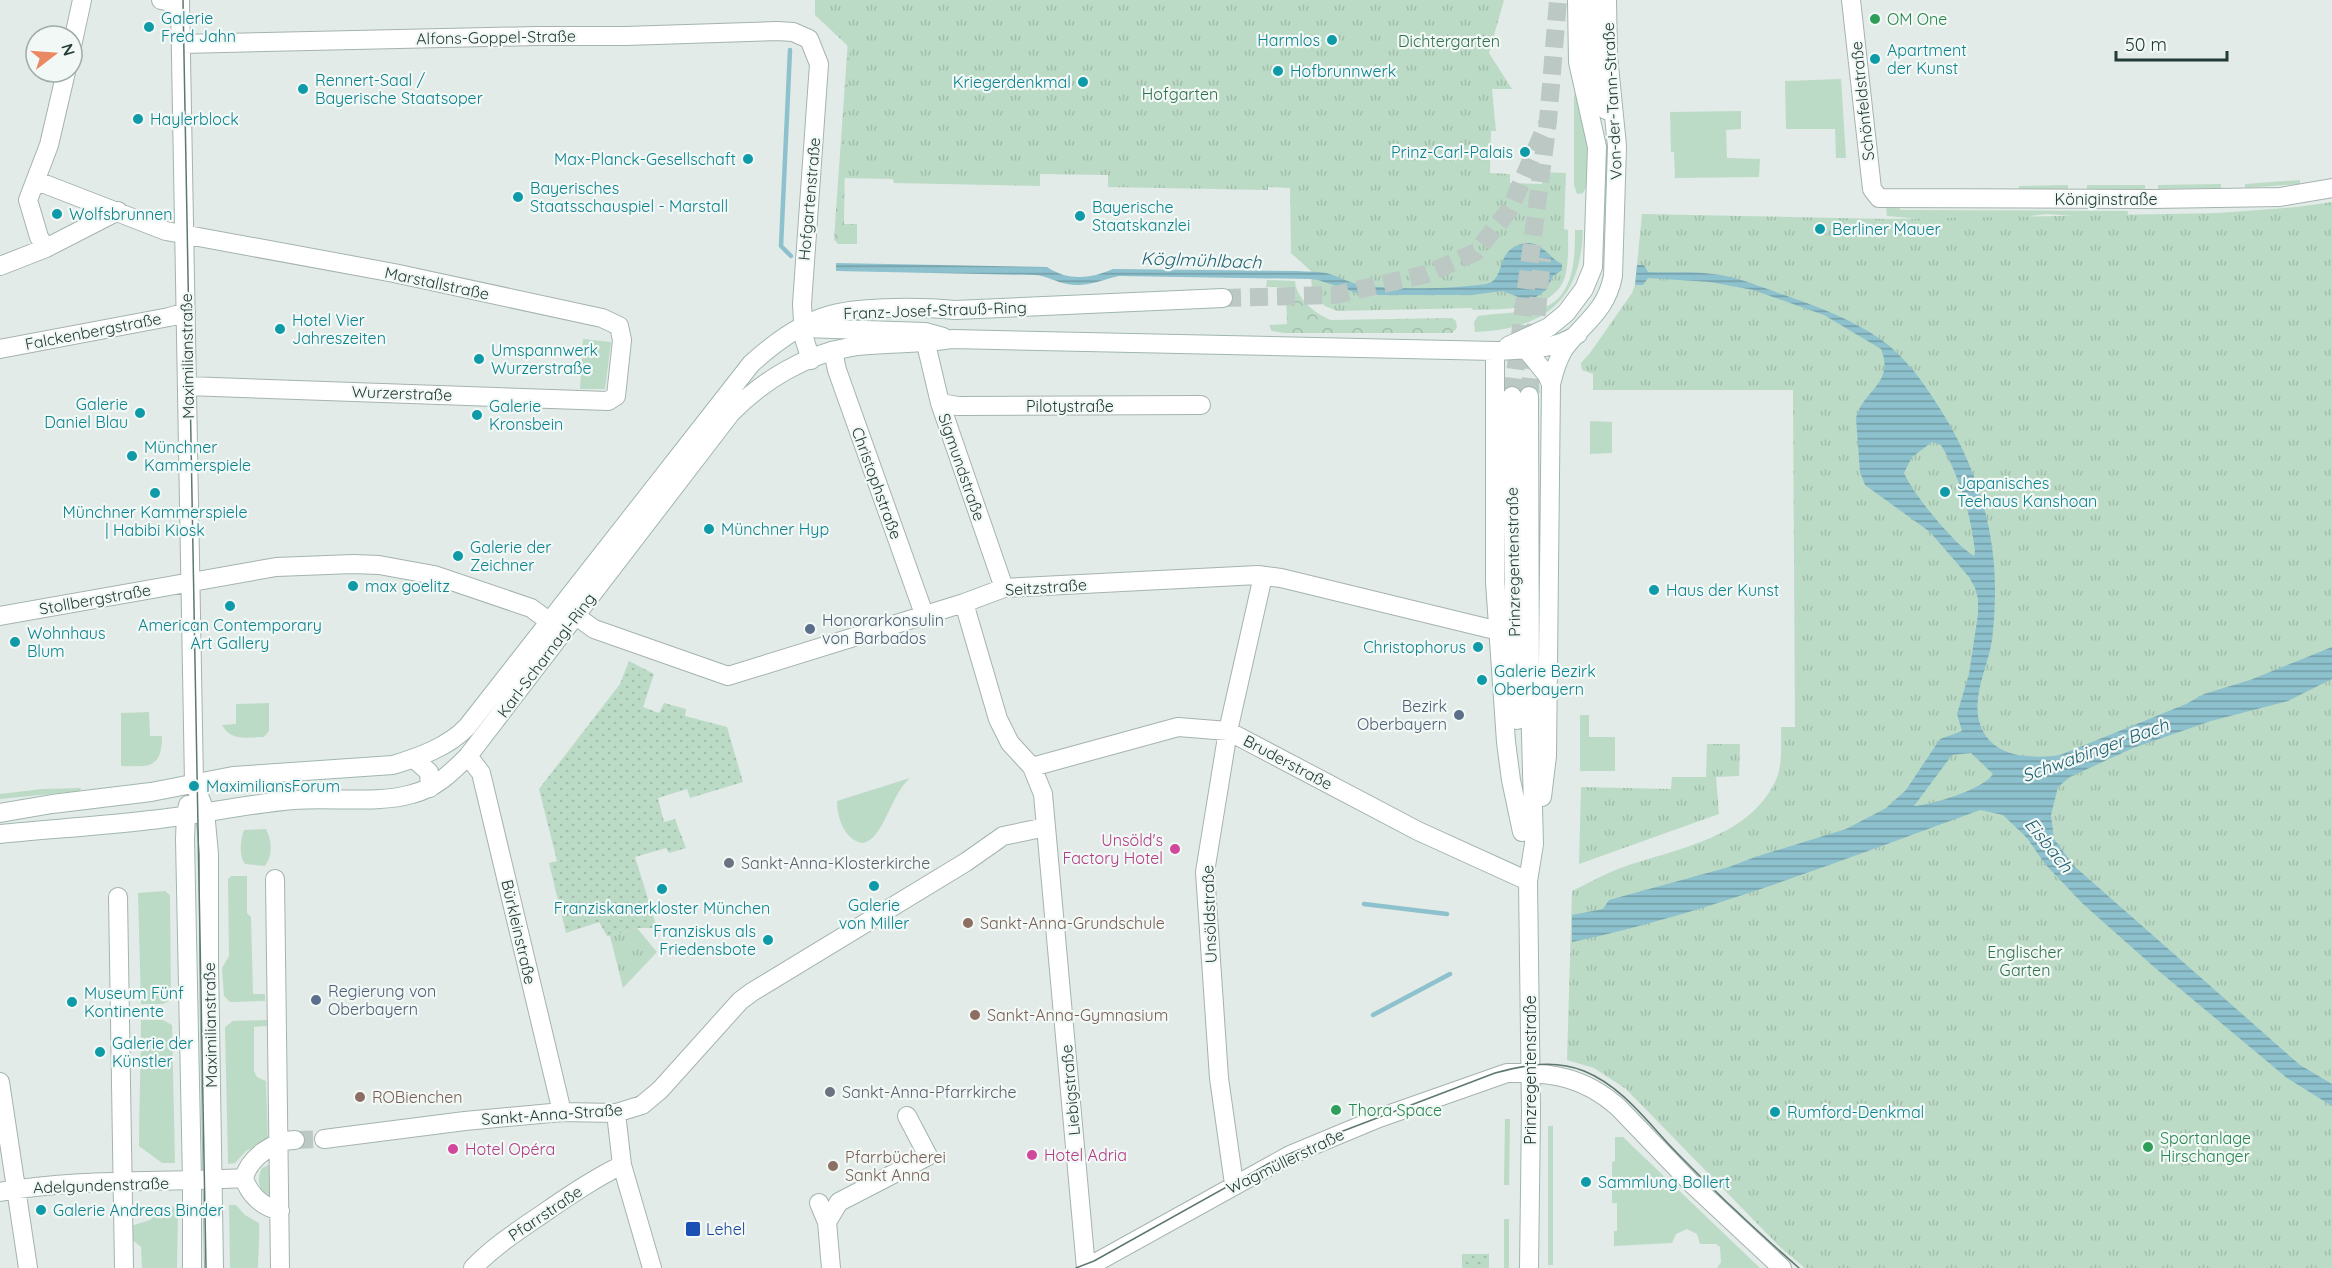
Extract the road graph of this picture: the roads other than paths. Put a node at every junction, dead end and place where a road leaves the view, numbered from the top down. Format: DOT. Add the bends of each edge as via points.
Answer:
graph roads {
  1 [pos="82,0"];
  2 [pos="161,0"];
  3 [pos="1577,0"];
  4 [pos="1589,0"];
  5 [pos="1607,0"];
  6 [pos="1851,0"];
  7 [pos="180,2"];
  8 [pos="77,24"];
  9 [pos="809,39"];
  10 [pos="181,44"];
  11 [pos="63,84"];
  12 [pos="1617,146"];
  13 [pos="37,181"];
  14 [pos="2332,188"];
  15 [pos="1880,198"];
  16 [pos="118,211"];
  17 [pos="184,235"];
  18 [pos="46,248"];
  19 [pos="0,266"];
  20 [pos="1223,298"];
  21 [pos="186,312"];
  22 [pos="802,328"];
  23 [pos="1578,334"];
  24 [pos="952,339"];
  25 [pos="926,344"];
  26 [pos="1523,345"];
  27 [pos="0,349"];
  28 [pos="833,351"];
  29 [pos="1495,351"];
  30 [pos="811,360"];
  31 [pos="1551,384"];
  32 [pos="187,386"];
  33 [pos="616,396"];
  34 [pos="1521,396"];
  35 [pos="940,403"];
  36 [pos="1201,405"];
  37 [pos="1263,576"];
  38 [pos="191,583"];
  39 [pos="1004,588"];
  40 [pos="963,603"];
  41 [pos="924,614"];
  42 [pos="0,616"];
  43 [pos="576,616"];
  44 [pos="550,622"];
  45 [pos="1499,632"];
  46 [pos="1228,731"];
  47 [pos="468,756"];
  48 [pos="414,759"];
  49 [pos="1032,767"];
  50 [pos="194,783"];
  51 [pos="430,788"];
  52 [pos="52,804"];
  53 [pos="205,811"];
  54 [pos="0,813"];
  55 [pos="186,814"];
  56 [pos="1046,827"];
  57 [pos="46,830"];
  58 [pos="0,834"];
  59 [pos="1528,838"];
  60 [pos="1529,876"];
  61 [pos="275,879"];
  62 [pos="118,897"];
  63 [pos="1530,1074"];
  64 [pos="0,1082"];
  65 [pos="562,1112"];
  66 [pos="616,1113"];
  67 [pos="907,1116"];
  68 [pos="324,1139"];
  69 [pos="287,1142"];
  70 [pos="622,1165"];
  71 [pos="244,1178"];
  72 [pos="202,1181"];
  73 [pos="123,1183"];
  74 [pos="1234,1184"];
  75 [pos="8,1190"];
  76 [pos="819,1203"];
  77 [pos="280,1211"];
  78 [pos="827,1222"];
  79 [pos="28,1268"];
  80 [pos="124,1268"];
  81 [pos="192,1268"];
  82 [pos="214,1268"];
  83 [pos="280,1268"];
  84 [pos="473,1268"];
  85 [pos="652,1268"];
  86 [pos="831,1268"];
  87 [pos="1086,1268"];
  88 [pos="1528,1268"];
  89 [pos="1782,1268"];
  1 -- 8 [label="street"];
  2 -- 7 [label="street"];
  3 -- 26 [label="street, Von-der-Tann-Straße" via="1577,54 1597,147 1594,260 1589,280 1573,306"];
  4 -- 12 [label="street" via="1592,62"];
  5 -- 12 [label="street, Von-der-Tann-Straße"];
  6 -- 15 [label="street, Schönfeldstraße" via="1872,189"];
  7 -- 10 [label="street, Maximilianstraße"];
  9 -- 10 [label="street, Alfons-Goppel-Straße" via="778,31"];
  9 -- 22 [label="street, Hofgartenstraße" via="819,64"];
  10 -- 17 [label="street, Maximilianstraße"];
  11 -- 13 [label="street"];
  12 -- 23 [label="street, Von-der-Tann-Straße" via="1611,286 1601,308"];
  13 -- 16 [label="street"];
  13 -- 18 [label="street" via="28,200"];
  14 -- 15 [label="street, Königinstraße" via="2280,197"];
  16 -- 17 [label="street"];
  16 -- 18 [label="street"];
  17 -- 21 [label="street, Maximilianstraße"];
  17 -- 33 [label="street, Marstallstraße" via="394,273 602,318 619,326 621,333"];
  18 -- 19 [label="street"];
  20 -- 22 [label="street, Franz-Josef-Strauß-Ring" via="848,312 833,314"];
  21 -- 27 [label="street, Falckenbergstraße"];
  21 -- 32 [label="street, Maximilianstraße"];
  22 -- 24 [label="street, Franz-Josef-Strauß-Ring" via="925,332"];
  22 -- 30 [label="street, Hofgartenstraße"];
  22 -- 44 [label="street, Karl-Scharnagl-Ring" via="751,364"];
  23 -- 26 [label="street, Franz-Josef-Strauß-Ring" via="1562,343"];
  23 -- 31 [label="street, Von-der-Tann-Straße" via="1560,356"];
  24 -- 25 [label="street, Franz-Josef-Strauß-Ring"];
  24 -- 29 [label="street, Franz-Josef-Strauß-Ring"];
  25 -- 28 [label="street, Franz-Josef-Strauß-Ring" via="870,345"];
  25 -- 35 [label="street, Sigmundstraße"];
  26 -- 29 [label="street, Franz-Josef-Strauß-Ring"];
  26 -- 31 [label="street"];
  28 -- 30 [label="street, Karl-Scharnagl-Ring"];
  28 -- 41 [label="street, Christophstraße"];
  29 -- 45 [label="street" via="1495,582"];
  30 -- 43 [label="street, Karl-Scharnagl-Ring" via="762,385 731,414"];
  31 -- 59 [label="street, Von-der-Tann-Straße" via="1547,756"];
  32 -- 33 [label="street, Wurzerstraße" via="608,400"];
  32 -- 38 [label="street, Maximilianstraße"];
  34 -- 59 [label="street, Prinzregentenstraße" via="1514,663"];
  35 -- 36 [label="street, Pilotystraße"];
  35 -- 39 [label="street, Sigmundstraße"];
  37 -- 39 [label="street, Seitzstraße"];
  37 -- 45 [label="street, Seitzstraße"];
  37 -- 46 [label="street, Unsöldstraße"];
  38 -- 42 [label="street, Stollbergstraße"];
  38 -- 44 [label="street, Stollbergstraße" via="276,567 379,566 434,575 465,585 531,608"];
  38 -- 50 [label="street, Maximilianstraße"];
  39 -- 40 [label="street, Seitzstraße"];
  40 -- 41 [label="street, Seitzstraße"];
  40 -- 49 [label="street" via="998,719 1010,743"];
  41 -- 43 [label="street, Seitzstraße" via="728,676 594,629"];
  43 -- 47 [label="street, Karl-Scharnagl-Ring"];
  44 -- 48 [label="street, Karl-Scharnagl-Ring" via="462,732"];
  45 -- 59 [label="street" via="1511,780"];
  46 -- 49 [label="street, Bruderstraße" via="1178,728"];
  46 -- 60 [label="street, Bruderstraße" via="1418,831"];
  46 -- 74 [label="street, Unsöldstraße" via="1205,872 1219,1078"];
  47 -- 51 [label="street, Karl-Scharnagl-Ring"];
  47 -- 65 [label="street, Bürkleinstraße" via="481,772"];
  48 -- 50 [label="street, Karl-Scharnagl-Ring" via="393,765 233,776"];
  48 -- 51 [label="street" via="429,772"];
  49 -- 56 [label="street, Liebigstraße" via="1045,805"];
  50 -- 52 [label="street, Karl-Scharnagl-Ring"];
  50 -- 53 [label="street, Maximilianstraße"];
  50 -- 55 [label="street, Maximilianstraße"];
  51 -- 53 [label="street, Karl-Scharnagl-Ring" via="387,798 297,800"];
  52 -- 54 [label="street, Karl-Scharnagl-Ring"];
  52 -- 57 [label="street" via="41,819"];
  53 -- 55 [label="street, Karl-Scharnagl-Ring"];
  53 -- 72 [label="street, Maximilianstraße" via="209,854"];
  55 -- 57 [label="street, Karl-Scharnagl-Ring"];
  55 -- 72 [label="street, Maximilianstraße"];
  56 -- 66 [label="street, Sankt-Anna-Straße" via="1003,836 752,992 660,1090 642,1105"];
  56 -- 87 [label="street, Liebigstraße"];
  57 -- 58 [label="street, Karl-Scharnagl-Ring"];
  59 -- 60 [label="street, Prinzregentenstraße"];
  60 -- 63 [label="street, Prinzregentenstraße"];
  61 -- 69 [label="street"];
  62 -- 73 [label="street"];
  63 -- 74 [label="street, Wagmüllerstraße" via="1507,1074 1397,1112 1315,1143"];
  63 -- 88 [label="street, Prinzregentenstraße"];
  63 -- 89 [label="street, Wagmüllerstraße" via="1581,1082 1609,1099"];
  64 -- 75 [label="street"];
  65 -- 66 [label="street, Sankt-Anna-Straße"];
  65 -- 68 [label="street, Sankt-Anna-Straße"];
  66 -- 70 [label="street"];
  67 -- 78 [label="street" via="928,1156 839,1202"];
  69 -- 71 [label="street" via="254,1160"];
  69 -- 77 [label="street"];
  70 -- 84 [label="street, Pfarrstraße" via="537,1218"];
  70 -- 85 [label="street"];
  71 -- 72 [label="street"];
  71 -- 77 [label="street" via="256,1199"];
  72 -- 73 [label="street, Adelgundenstraße"];
  72 -- 81 [label="street, Maximilianstraße"];
  72 -- 82 [label="street, Maximilianstraße"];
  73 -- 75 [label="street, Adelgundenstraße"];
  73 -- 80 [label="street"];
  74 -- 87 [label="street, Wagmüllerstraße"];
  75 -- 79 [label="street"];
  76 -- 78 [label="street"];
  77 -- 83 [label="street"];
  78 -- 86 [label="street"];
}
